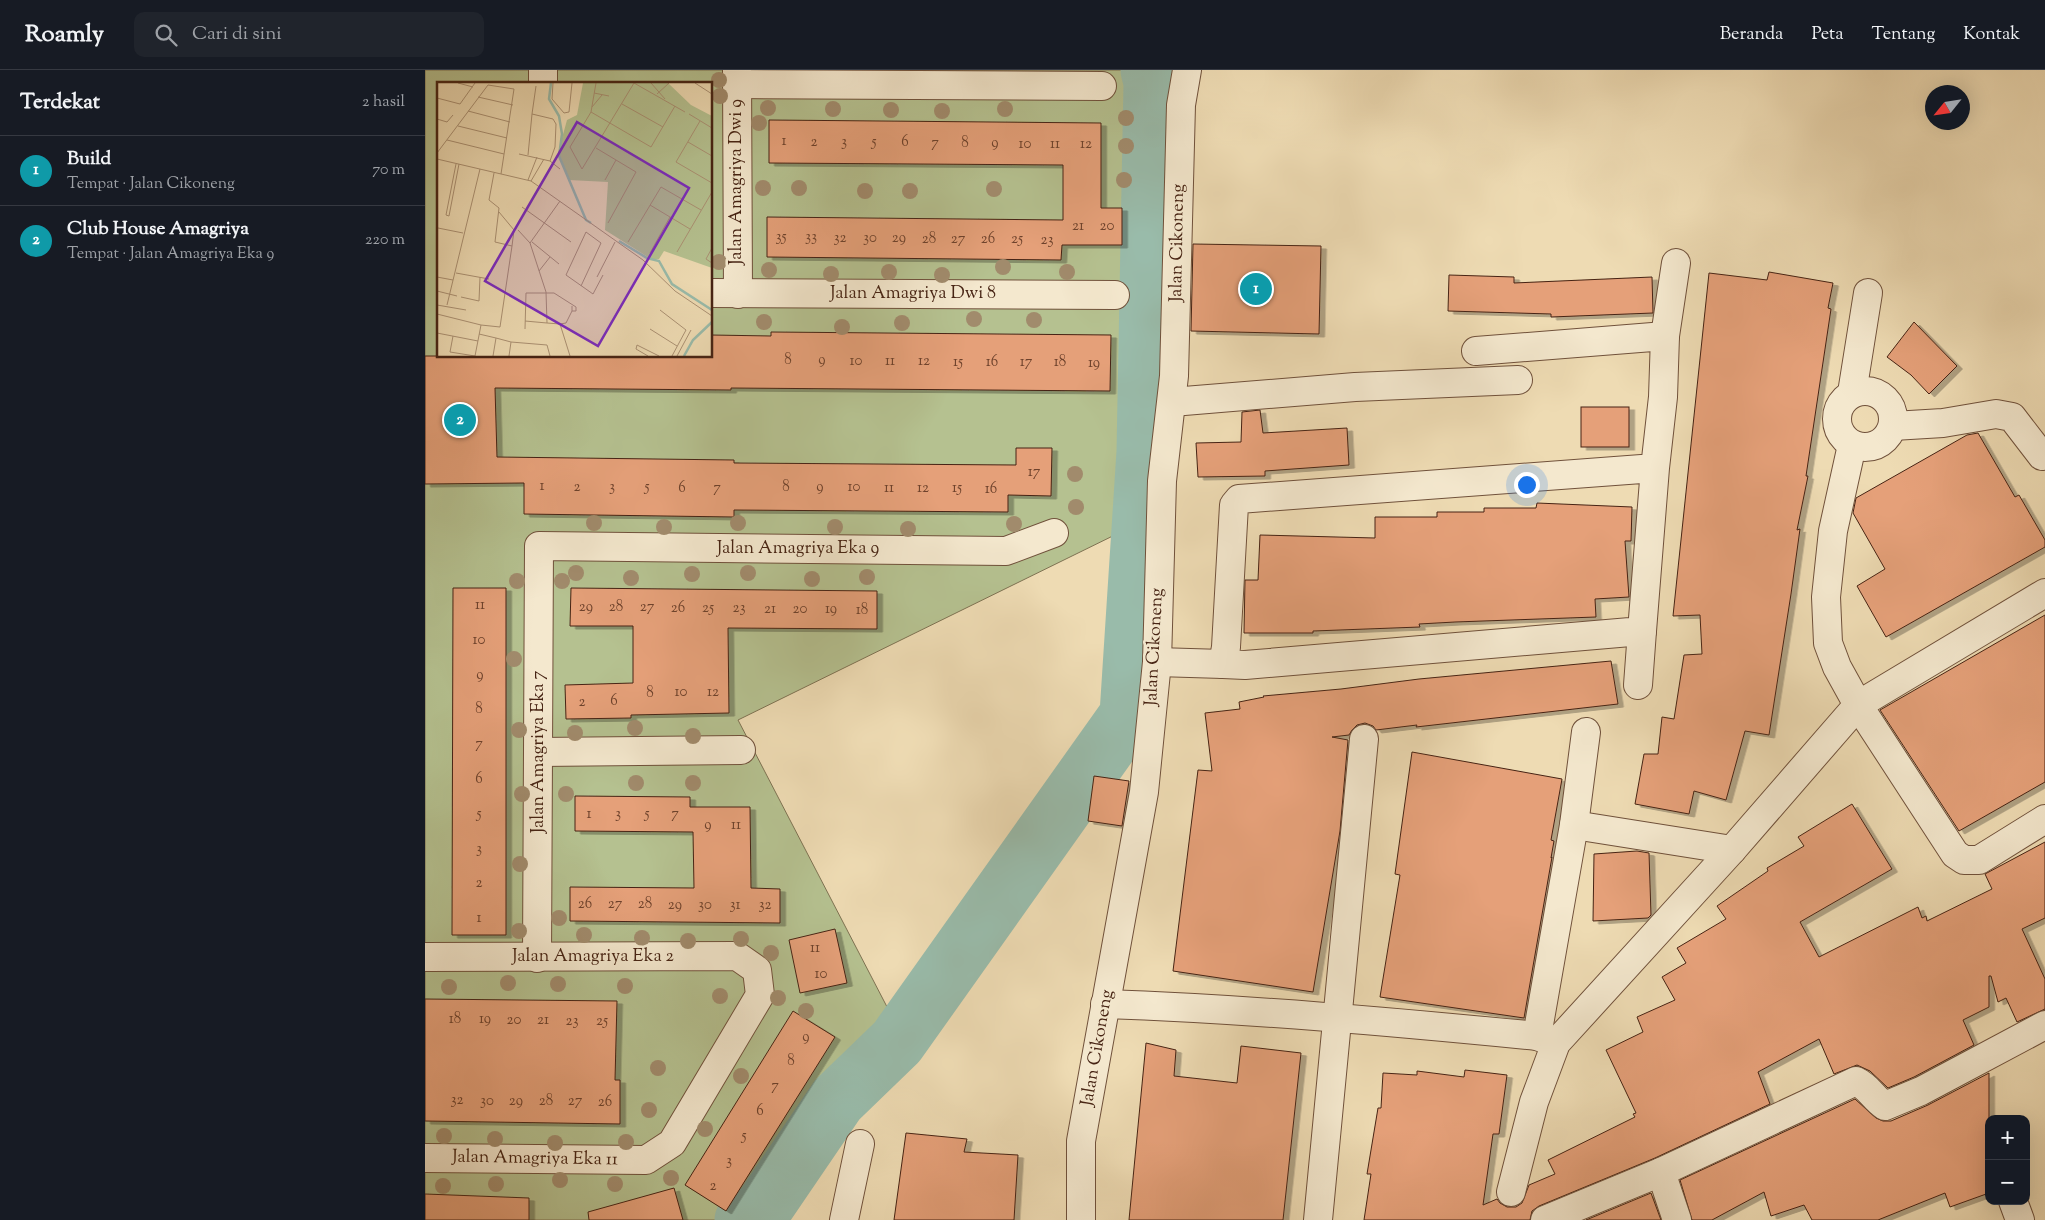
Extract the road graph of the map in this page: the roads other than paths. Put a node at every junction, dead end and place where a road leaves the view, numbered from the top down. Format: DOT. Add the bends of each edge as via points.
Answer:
graph roads {
  1 [pos="1187,70"];
  2 [pos="737,77"];
  3 [pos="1102,86"];
  4 [pos="1676,263"];
  5 [pos="1868,293"];
  6 [pos="725,294"];
  7 [pos="1115,295"];
  8 [pos="1665,336"];
  9 [pos="1475,350"];
  10 [pos="1518,380"];
  11 [pos="1852,393"];
  12 [pos="1172,402"];
  13 [pos="1893,426"];
  14 [pos="1852,444"];
  15 [pos="2044,458"];
  16 [pos="1655,468"];
  17 [pos="1054,533"];
  18 [pos="539,546"];
  19 [pos="2045,593"];
  20 [pos="1642,632"];
  21 [pos="1157,662"];
  22 [pos="1223,664"];
  23 [pos="1638,685"];
  24 [pos="1858,705"];
  25 [pos="1586,732"];
  26 [pos="1364,739"];
  27 [pos="741,750"];
  28 [pos="539,752"];
  29 [pos="2045,819"];
  30 [pos="1574,825"];
  31 [pos="1732,850"];
  32 [pos="425,958"];
  33 [pos="537,958"];
  34 [pos="1105,1004"];
  35 [pos="1337,1016"];
  36 [pos="2045,1025"];
  37 [pos="1547,1040"];
  38 [pos="860,1144"];
  39 [pos="425,1158"];
  40 [pos="646,1160"];
  41 [pos="1661,1172"];
  42 [pos="1511,1192"];
  43 [pos="2014,1205"];
  44 [pos="844,1220"];
  45 [pos="1081,1220"];
  46 [pos="1318,1220"];
  47 [pos="1545,1220"];
  48 [pos="1677,1220"];
  49 [pos="2020,1220"];
  1 -- 12 [label="street, Jalan Cikoneng" via="1181,106"];
  2 -- 3 [label="street"];
  2 -- 6 [label="street, Jalan Amagriya Dwi 9"];
  4 -- 8 [label="street"];
  5 -- 11 [label="street"];
  6 -- 7 [label="street, Jalan Amagriya Dwi 8"];
  8 -- 9 [label="street"];
  8 -- 16 [label="street" via="1663,398"];
  10 -- 12 [label="street" via="1355,387"];
  11 -- 13 [label="street" via="1865,390 1887,402 1893,413"];
  11 -- 14 [label="street" via="1837,412 1837,425 1842,436"];
  12 -- 21 [label="street, Jalan Cikoneng" via="1162,481"];
  13 -- 14 [label="street" via="1877,445 1864,447"];
  13 -- 15 [label="street" via="1943,423 1996,414 2012,417"];
  14 -- 24 [label="street" via="1833,531 1826,597 1828,643"];
  16 -- 20 [label="street"];
  16 -- 22 [label="street" via="1239,499 1234,505"];
  17 -- 18 [label="street, Jalan Amagriya Eka 9" via="1006,551"];
  18 -- 28 [label="street, Jalan Amagriya Eka 7"];
  19 -- 24 [label="street"];
  20 -- 22 [label="street" via="1245,665"];
  20 -- 23 [label="street"];
  21 -- 22 [label="street"];
  21 -- 34 [label="street, Jalan Cikoneng" via="1144,792"];
  24 -- 29 [label="street" via="1955,854 1964,860 1979,860"];
  24 -- 31 [label="street"];
  25 -- 30 [label="street"];
  26 -- 35 [label="street"];
  27 -- 28 [label="street"];
  28 -- 33 [label="street, Jalan Amagriya Eka 7"];
  30 -- 31 [label="street"];
  30 -- 37 [label="street"];
  31 -- 37 [label="street"];
  32 -- 33 [label="street, Jalan Amagriya Eka 2"];
  33 -- 40 [label="street, Jalan Amagriya Eka 2" via="737,956 757,970 760,995 672,1143"];
  34 -- 35 [label="street"];
  34 -- 45 [label="street, Jalan Cikoneng" via="1081,1141"];
  35 -- 37 [label="street"];
  35 -- 46 [label="street"];
  36 -- 41 [label="street" via="1921,1091 1885,1106 1875,1100 1865,1085 1856,1081"];
  37 -- 42 [label="street"];
  38 -- 44 [label="street"];
  39 -- 40 [label="street, Jalan Amagriya Eka 11"];
  41 -- 47 [label="street"];
  41 -- 48 [label="street"];
  43 -- 49 [label="street"];
}
